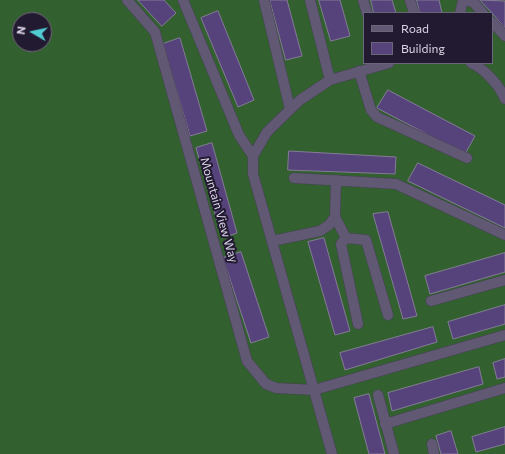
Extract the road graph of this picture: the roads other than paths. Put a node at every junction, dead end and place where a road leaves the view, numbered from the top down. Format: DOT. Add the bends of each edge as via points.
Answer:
graph roads {
  1 [pos="127,0"];
  2 [pos="183,0"];
  3 [pos="264,0"];
  4 [pos="310,0"];
  5 [pos="363,0"];
  6 [pos="410,0"];
  7 [pos="463,0"];
  8 [pos="367,12"];
  9 [pos="414,12"];
  10 [pos="460,12"];
  11 [pos="482,12"];
  12 [pos="493,23"];
  13 [pos="505,36"];
  14 [pos="383,64"];
  15 [pos="474,64"];
  16 [pos="359,71"];
  17 [pos="330,80"];
  18 [pos="505,99"];
  19 [pos="290,109"];
  20 [pos="253,156"];
  21 [pos="467,158"];
  22 [pos="294,178"];
  23 [pos="336,180"];
  24 [pos="335,217"];
  25 [pos="505,235"];
  26 [pos="346,238"];
  27 [pos="272,241"];
  28 [pos="505,280"];
  29 [pos="431,301"];
  30 [pos="388,315"];
  31 [pos="358,324"];
  32 [pos="505,335"];
  33 [pos="505,388"];
  34 [pos="314,390"];
  35 [pos="378,395"];
  36 [pos="385,424"];
  37 [pos="332,454"];
  38 [pos="394,454"];
  1 -- 34 [label="street, Mountain View Way" via="155,32 247,362 266,384 276,388"];
  2 -- 20 [label="street" via="239,135"];
  3 -- 19 [label="street"];
  4 -- 17 [label="street"];
  5 -- 8 [label="street"];
  6 -- 9 [label="street"];
  7 -- 10 [label="street"];
  7 -- 11 [label="street" via="473,2"];
  12 -- 13 [label="street"];
  14 -- 16 [label="street"];
  15 -- 18 [label="street" via="490,78"];
  16 -- 17 [label="street"];
  16 -- 21 [label="street" via="371,110 377,118"];
  17 -- 19 [label="street"];
  19 -- 20 [label="street" via="267,132"];
  20 -- 27 [label="street" via="253,174"];
  22 -- 23 [label="street"];
  23 -- 24 [label="street"];
  23 -- 25 [label="street" via="396,184"];
  24 -- 26 [label="street"];
  24 -- 27 [label="street" via="329,225 320,230"];
  26 -- 30 [label="street" via="366,240"];
  26 -- 31 [label="street" via="341,244"];
  27 -- 34 [label="street"];
  28 -- 29 [label="street"];
  32 -- 34 [label="street, Mountain View Way"];
  33 -- 36 [label="street"];
  34 -- 37 [label="street"];
  35 -- 36 [label="street"];
  36 -- 38 [label="street"];
}
